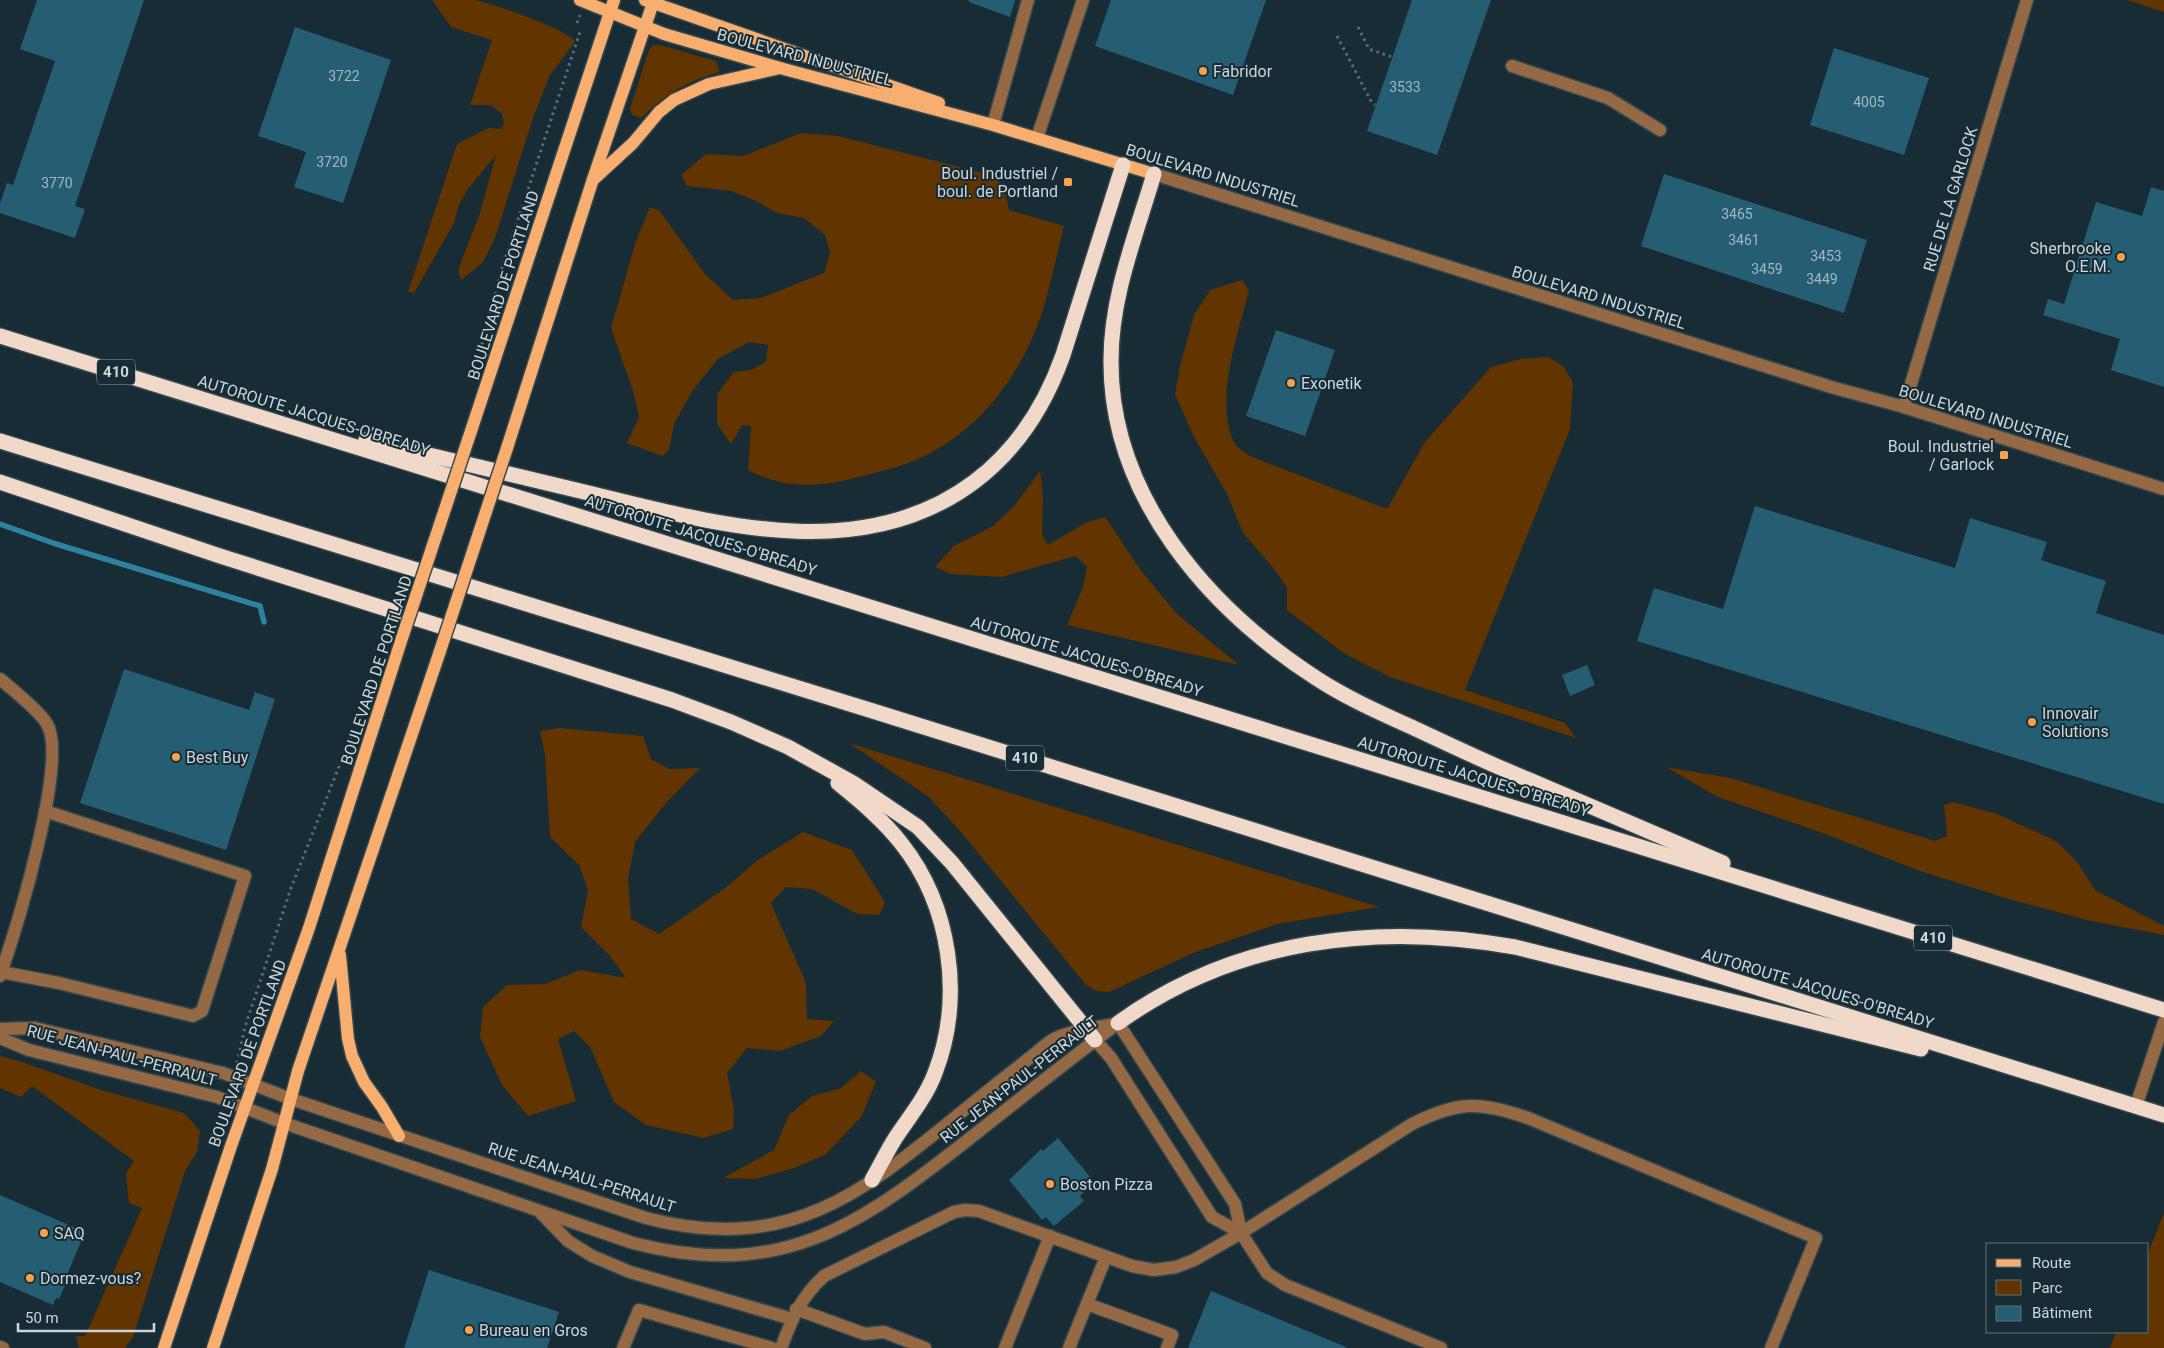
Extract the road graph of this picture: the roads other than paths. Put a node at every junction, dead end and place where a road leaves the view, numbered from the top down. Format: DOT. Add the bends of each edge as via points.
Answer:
graph roads {
  1 [pos="580,0"];
  2 [pos="1028,0"];
  3 [pos="1083,0"];
  4 [pos="2027,0"];
  5 [pos="651,1"];
  6 [pos="612,6"];
  7 [pos="645,26"];
  8 [pos="1512,66"];
  9 [pos="780,68"];
  10 [pos="993,124"];
  11 [pos="1660,130"];
  12 [pos="1031,136"];
  13 [pos="1123,165"];
  14 [pos="1154,174"];
  15 [pos="593,180"];
  16 [pos="0,336"];
  17 [pos="1904,407"];
  18 [pos="232,408"];
  19 [pos="0,441"];
  20 [pos="0,482"];
  21 [pos="2164,489"];
  22 [pos="0,679"];
  23 [pos="788,747"];
  24 [pos="45,811"];
  25 [pos="1798,895"];
  26 [pos="6,944"];
  27 [pos="339,952"];
  28 [pos="1,974"];
  29 [pos="2164,1010"];
  30 [pos="2164,1022"];
  31 [pos="1118,1023"];
  32 [pos="0,1029"];
  33 [pos="1090,1035"];
  34 [pos="0,1038"];
  35 [pos="2049,1079"];
  36 [pos="253,1085"];
  37 [pos="291,1099"];
  38 [pos="2136,1106"];
  39 [pos="245,1107"];
  40 [pos="2164,1115"];
  41 [pos="284,1123"];
  42 [pos="399,1136"];
  43 [pos="872,1180"];
  44 [pos="540,1212"];
  45 [pos="1241,1233"];
  46 [pos="1050,1236"];
  47 [pos="1106,1257"];
  48 [pos="1087,1304"];
  49 [pos="794,1314"];
  50 [pos="0,1347"];
  51 [pos="4,1348"];
  52 [pos="164,1348"];
  53 [pos="213,1348"];
  54 [pos="623,1348"];
  55 [pos="772,1348"];
  56 [pos="781,1348"];
  57 [pos="925,1348"];
  58 [pos="1006,1348"];
  59 [pos="1069,1348"];
  60 [pos="1166,1348"];
  61 [pos="1442,1348"];
  62 [pos="1771,1348"];
  1 -- 6 [label="main road, BOULEVARD INDUSTRIEL"];
  2 -- 10 [label="street"];
  3 -- 12 [label="street"];
  4 -- 17 [label="street, RUE DE LA GARLOCK"];
  5 -- 7 [label="main road"];
  5 -- 10 [label="main road, BOULEVARD INDUSTRIEL"];
  6 -- 7 [label="main road, BOULEVARD INDUSTRIEL"];
  6 -- 36 [label="main road, BOULEVARD DE PORTLAND, bridge" via="309,928"];
  7 -- 9 [label="main road, BOULEVARD INDUSTRIEL"];
  7 -- 15 [label="main road"];
  8 -- 11 [label="street" via="1608,98"];
  9 -- 10 [label="main road, BOULEVARD INDUSTRIEL"];
  9 -- 15 [label="main road" via="709,84 674,100"];
  10 -- 12 [label="main road, BOULEVARD INDUSTRIEL"];
  12 -- 13 [label="main road, BOULEVARD INDUSTRIEL"];
  13 -- 14 [label="main road, BOULEVARD INDUSTRIEL"];
  13 -- 18 [label="highway" via="1063,355 1049,393 1034,418 1004,456 963,491 891,523 863,529 817,532 696,518"];
  14 -- 17 [label="street, BOULEVARD INDUSTRIEL" via="1831,387"];
  14 -- 25 [label="highway" via="1115,312 1111,362 1114,398 1124,449 1142,493 1170,542 1201,579 1259,636 1346,696 1482,760"];
  15 -- 27 [label="main road, bridge"];
  16 -- 18 [label="highway, AUTOROUTE JACQUES-O'BREADY / 410"];
  17 -- 21 [label="street, BOULEVARD INDUSTRIEL"];
  18 -- 25 [label="highway, AUTOROUTE JACQUES-O'BREADY / 410"];
  19 -- 35 [label="highway, AUTOROUTE JACQUES-O'BREADY / 410"];
  20 -- 23 [label="highway" via="672,700"];
  22 -- 24 [label="street" via="47,723 53,742"];
  23 -- 33 [label="highway" via="871,794 923,831"];
  23 -- 43 [label="highway" via="853,795 901,843 929,889 946,944 950,974 949,1007 935,1072 923,1099 895,1138"];
  24 -- 26 [label="street" via="40,838"];
  24 -- 28 [label="street" via="245,876 202,1011 193,1016 59,983"];
  25 -- 29 [label="highway, AUTOROUTE JACQUES-O'BREADY / 410"];
  26 -- 28 [label="street"];
  27 -- 37 [label="main road"];
  27 -- 42 [label="main road" via="352,1056 364,1082"];
  30 -- 38 [label="street"];
  31 -- 33 [label="street, RUE JEAN-PAUL-PERRAULT"];
  31 -- 35 [label="highway" via="1186,982 1253,957 1344,939 1438,936 1521,949"];
  31 -- 45 [label="street" via="1235,1204"];
  32 -- 36 [label="street, RUE JEAN-PAUL-PERRAULT" via="35,1028 223,1073"];
  33 -- 43 [label="street, RUE JEAN-PAUL-PERRAULT" via="1056,1037"];
  33 -- 44 [label="street, RUE JEAN-PAUL-PERRAULT" via="898,1193 846,1225 789,1247 732,1256 684,1254 633,1243"];
  33 -- 45 [label="street" via="1111,1058 1212,1217"];
  34 -- 39 [label="street, RUE JEAN-PAUL-PERRAULT" via="30,1050"];
  35 -- 38 [label="highway, AUTOROUTE JACQUES-O'BREADY / 410"];
  36 -- 37 [label="street, RUE JEAN-PAUL-PERRAULT"];
  36 -- 39 [label="main road, BOULEVARD DE PORTLAND"];
  37 -- 41 [label="main road"];
  37 -- 42 [label="street, RUE JEAN-PAUL-PERRAULT"];
  38 -- 40 [label="highway, AUTOROUTE JACQUES-O'BREADY / 410"];
  39 -- 41 [label="street, RUE JEAN-PAUL-PERRAULT"];
  39 -- 52 [label="main road, BOULEVARD DE PORTLAND"];
  41 -- 44 [label="street, RUE JEAN-PAUL-PERRAULT"];
  41 -- 53 [label="main road"];
  42 -- 43 [label="street, RUE JEAN-PAUL-PERRAULT" via="638,1215 698,1228 747,1229 790,1221 824,1209"];
  44 -- 49 [label="street" via="568,1241 592,1256 630,1272"];
  45 -- 47 [label="street" via="1176,1267 1154,1270"];
  45 -- 61 [label="street" via="1267,1273 1285,1285"];
  45 -- 62 [label="street" via="1432,1114 1478,1105 1497,1107 1816,1238"];
  46 -- 47 [label="street"];
  46 -- 49 [label="street" via="978,1211 954,1212 824,1276 809,1289"];
  46 -- 58 [label="street"];
  47 -- 48 [label="street"];
  48 -- 59 [label="street"];
  48 -- 60 [label="street" via="1172,1335"];
  49 -- 56 [label="street"];
  49 -- 57 [label="street" via="865,1334 884,1332"];
  50 -- 51 [label="street"];
  54 -- 55 [label="street" via="639,1310"];
}
